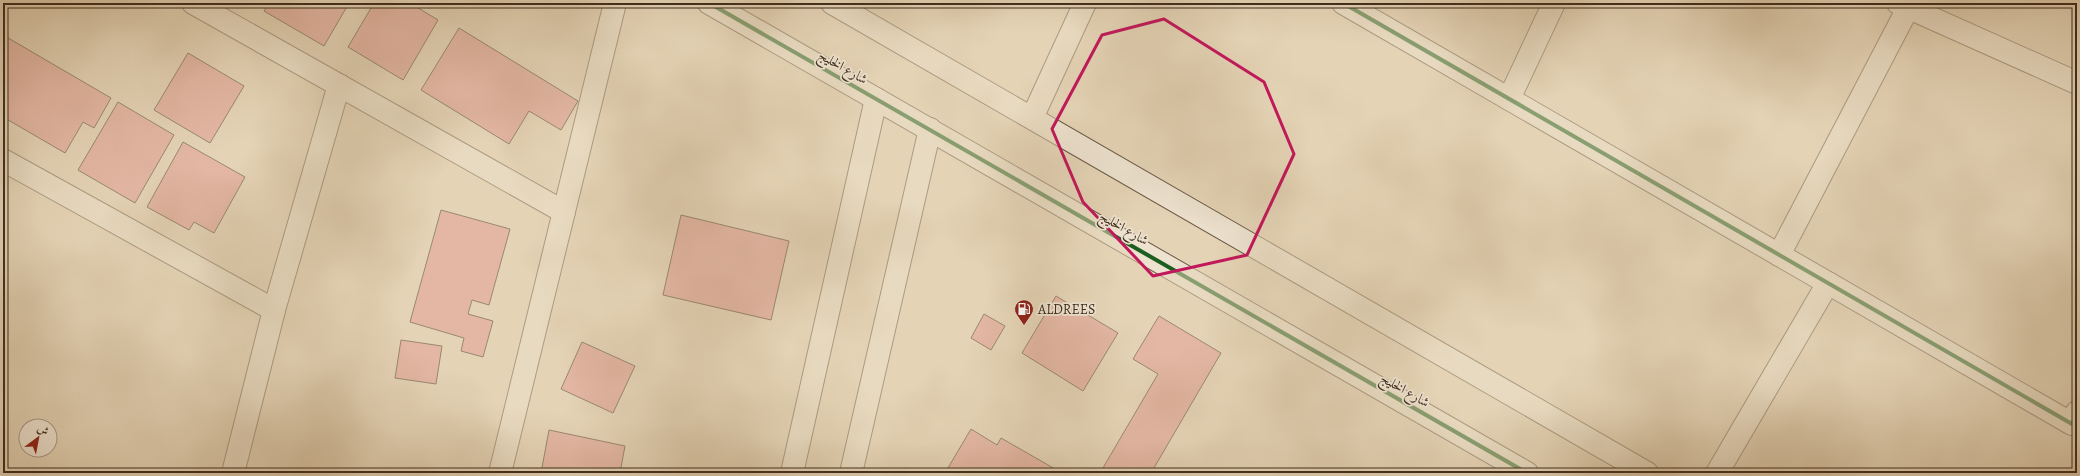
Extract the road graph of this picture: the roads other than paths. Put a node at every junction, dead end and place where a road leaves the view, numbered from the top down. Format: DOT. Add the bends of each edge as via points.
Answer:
graph roads {
  1 [pos="194,3"];
  2 [pos="615,3"];
  3 [pos="709,3"];
  4 [pos="832,3"];
  5 [pos="1085,3"];
  6 [pos="1343,3"];
  7 [pos="1554,3"];
  8 [pos="1903,5"];
  9 [pos="2077,83"];
  10 [pos="339,85"];
  11 [pos="876,99"];
  12 [pos="1509,99"];
  13 [pos="1032,118"];
  14 [pos="930,130"];
  15 [pos="3,160"];
  16 [pos="564,212"];
  17 [pos="1779,255"];
  18 [pos="1828,283"];
  19 [pos="274,310"];
  20 [pos="2077,412"];
  21 [pos="233,473"];
  22 [pos="500,473"];
  23 [pos="792,473"];
  24 [pos="851,473"];
  25 [pos="1527,473"];
  26 [pos="1647,473"];
  27 [pos="1717,473"];
  1 -- 10 [label="street"];
  2 -- 16 [label="street"];
  3 -- 11 [label="street, شارع الخليج"];
  4 -- 13 [label="street"];
  5 -- 13 [label="street"];
  6 -- 12 [label="street"];
  7 -- 12 [label="street"];
  8 -- 9 [label="street"];
  8 -- 17 [label="street"];
  10 -- 16 [label="street"];
  10 -- 19 [label="street"];
  11 -- 14 [label="street, شارع الخليج"];
  11 -- 23 [label="street"];
  12 -- 17 [label="street"];
  13 -- 26 [label="street"];
  14 -- 24 [label="street"];
  14 -- 25 [label="street, شارع الخليج"];
  15 -- 19 [label="street"];
  16 -- 22 [label="street"];
  17 -- 18 [label="street"];
  18 -- 20 [label="street" via="2072,424"];
  18 -- 27 [label="street"];
  19 -- 21 [label="street"];
}
